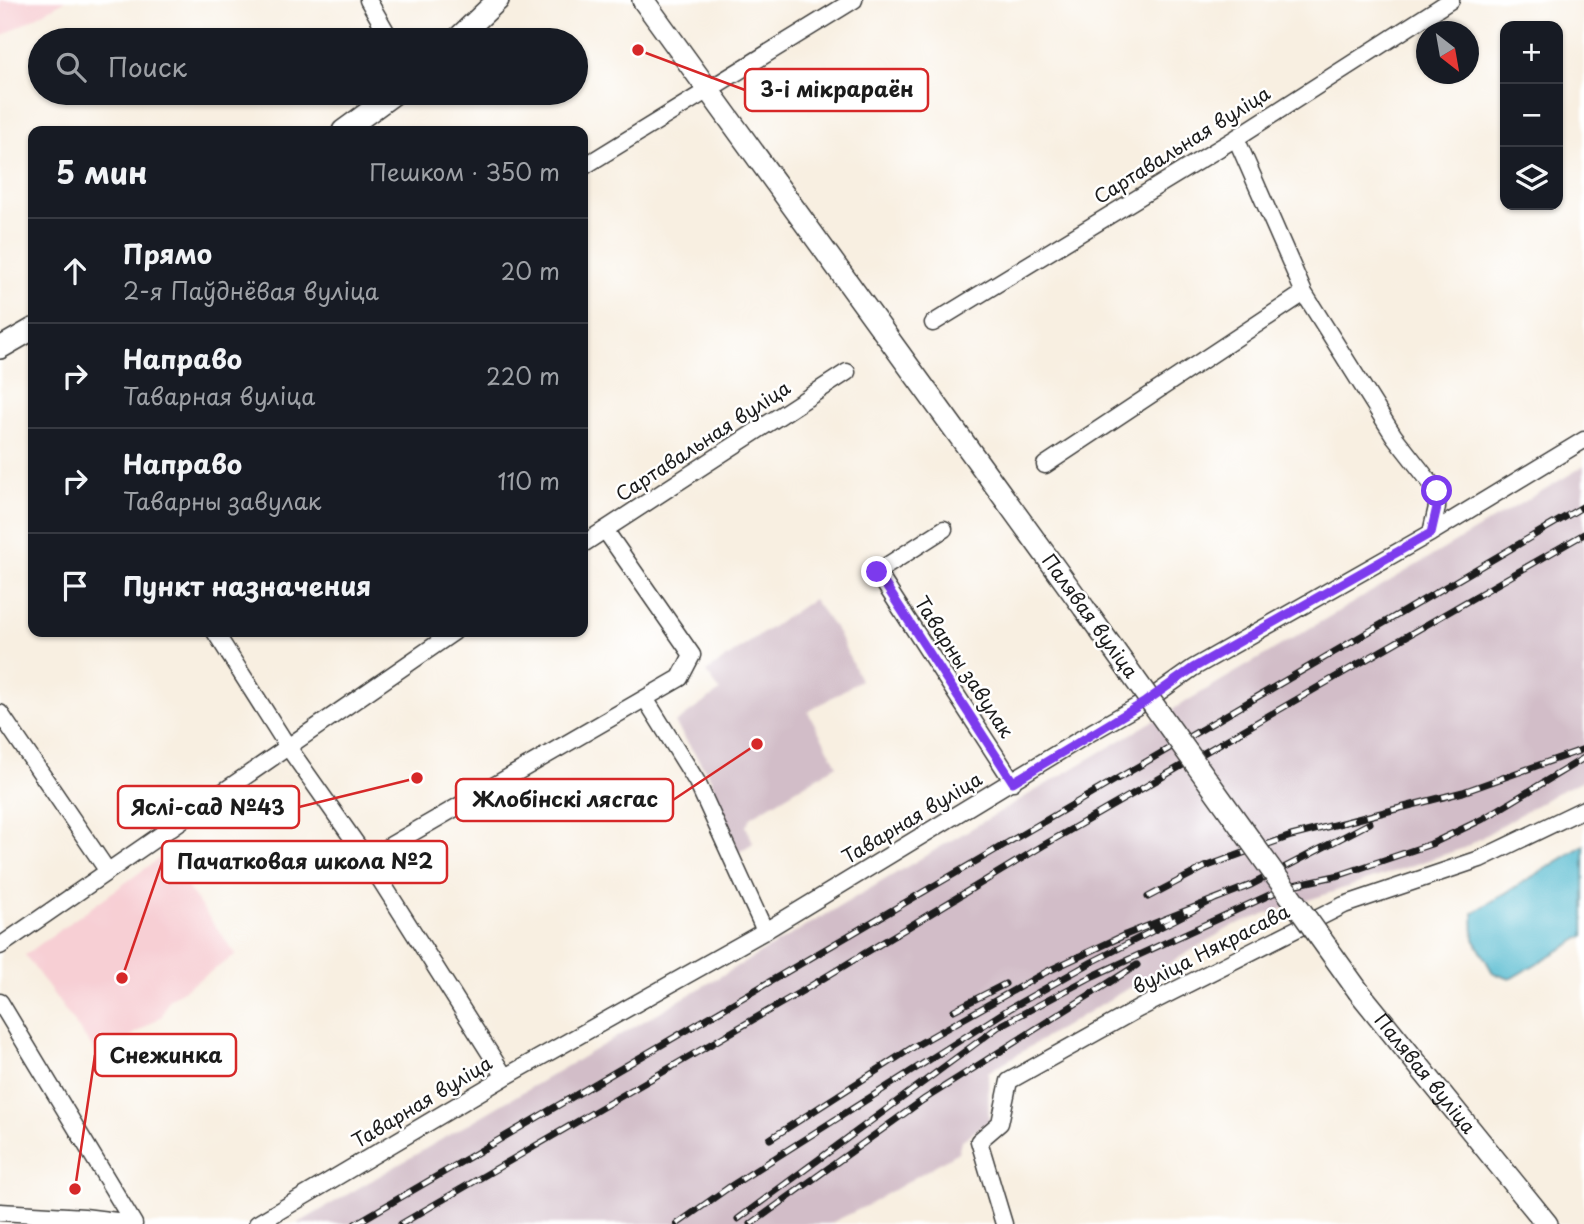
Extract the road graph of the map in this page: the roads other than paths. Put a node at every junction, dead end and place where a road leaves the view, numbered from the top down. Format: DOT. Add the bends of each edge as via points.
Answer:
graph roads {
  1 [pos="368,0"];
  2 [pos="498,0"];
  3 [pos="643,0"];
  4 [pos="855,0"];
  5 [pos="1451,0"];
  6 [pos="384,28"];
  7 [pos="469,28"];
  8 [pos="707,91"];
  9 [pos="378,105"];
  10 [pos="349,126"];
  11 [pos="1236,138"];
  12 [pos="588,164"];
  13 [pos="1304,293"];
  14 [pos="933,323"];
  15 [pos="28,335"];
  16 [pos="0,348"];
  17 [pos="847,372"];
  18 [pos="1584,440"];
  19 [pos="1045,465"];
  20 [pos="944,529"];
  21 [pos="605,530"];
  22 [pos="1431,533"];
  23 [pos="588,541"];
  24 [pos="218,637"];
  25 [pos="447,637"];
  26 [pos="646,700"];
  27 [pos="0,713"];
  28 [pos="288,747"];
  29 [pos="1013,782"];
  30 [pos="1584,809"];
  31 [pos="367,859"];
  32 [pos="107,870"];
  33 [pos="765,931"];
  34 [pos="0,946"];
  35 [pos="0,1002"];
  36 [pos="505,1077"];
  37 [pos="0,1212"];
  38 [pos="133,1223"];
  39 [pos="257,1224"];
  40 [pos="1004,1224"];
  41 [pos="1547,1224"];
  1 -- 6 [label="street"];
  2 -- 7 [label="main road"];
  3 -- 8 [label="main road, Палявая вуліца"];
  4 -- 8 [label="street"];
  5 -- 11 [label="street, Сартавальная вуліца"];
  8 -- 12 [label="street"];
  8 -- 41 [label="main road, Палявая вуліца, bridge" via="1360,992"];
  9 -- 10 [label="main road"];
  11 -- 13 [label="street"];
  11 -- 14 [label="street, Сартавальная вуліца"];
  13 -- 19 [label="street"];
  13 -- 22 [label="street" via="1394,436 1437,491"];
  15 -- 16 [label="main road"];
  17 -- 21 [label="street, Сартавальная вуліца"];
  18 -- 22 [label="street, Таварная вуліца"];
  20 -- 29 [label="street, Таварны завулак" via="877,572"];
  21 -- 23 [label="street, Сартавальная вуліца"];
  21 -- 26 [label="street" via="692,654 680,678"];
  22 -- 29 [label="street, Таварная вуліца" via="1193,668"];
  24 -- 28 [label="street"];
  25 -- 28 [label="street"];
  26 -- 31 [label="street"];
  26 -- 33 [label="street" via="696,782"];
  27 -- 32 [label="street"];
  28 -- 31 [label="street"];
  28 -- 32 [label="street"];
  29 -- 33 [label="street, Таварная вуліца"];
  30 -- 40 [label="street, вуліца Някрасава" via="1480,859 1344,905 1138,1009 1009,1081 1000,1123 979,1141"];
  31 -- 36 [label="street"];
  32 -- 34 [label="street"];
  33 -- 36 [label="street, Таварная вуліца"];
  35 -- 38 [label="street"];
  36 -- 39 [label="street, Таварная вуліца"];
  37 -- 38 [label="street"];
}
